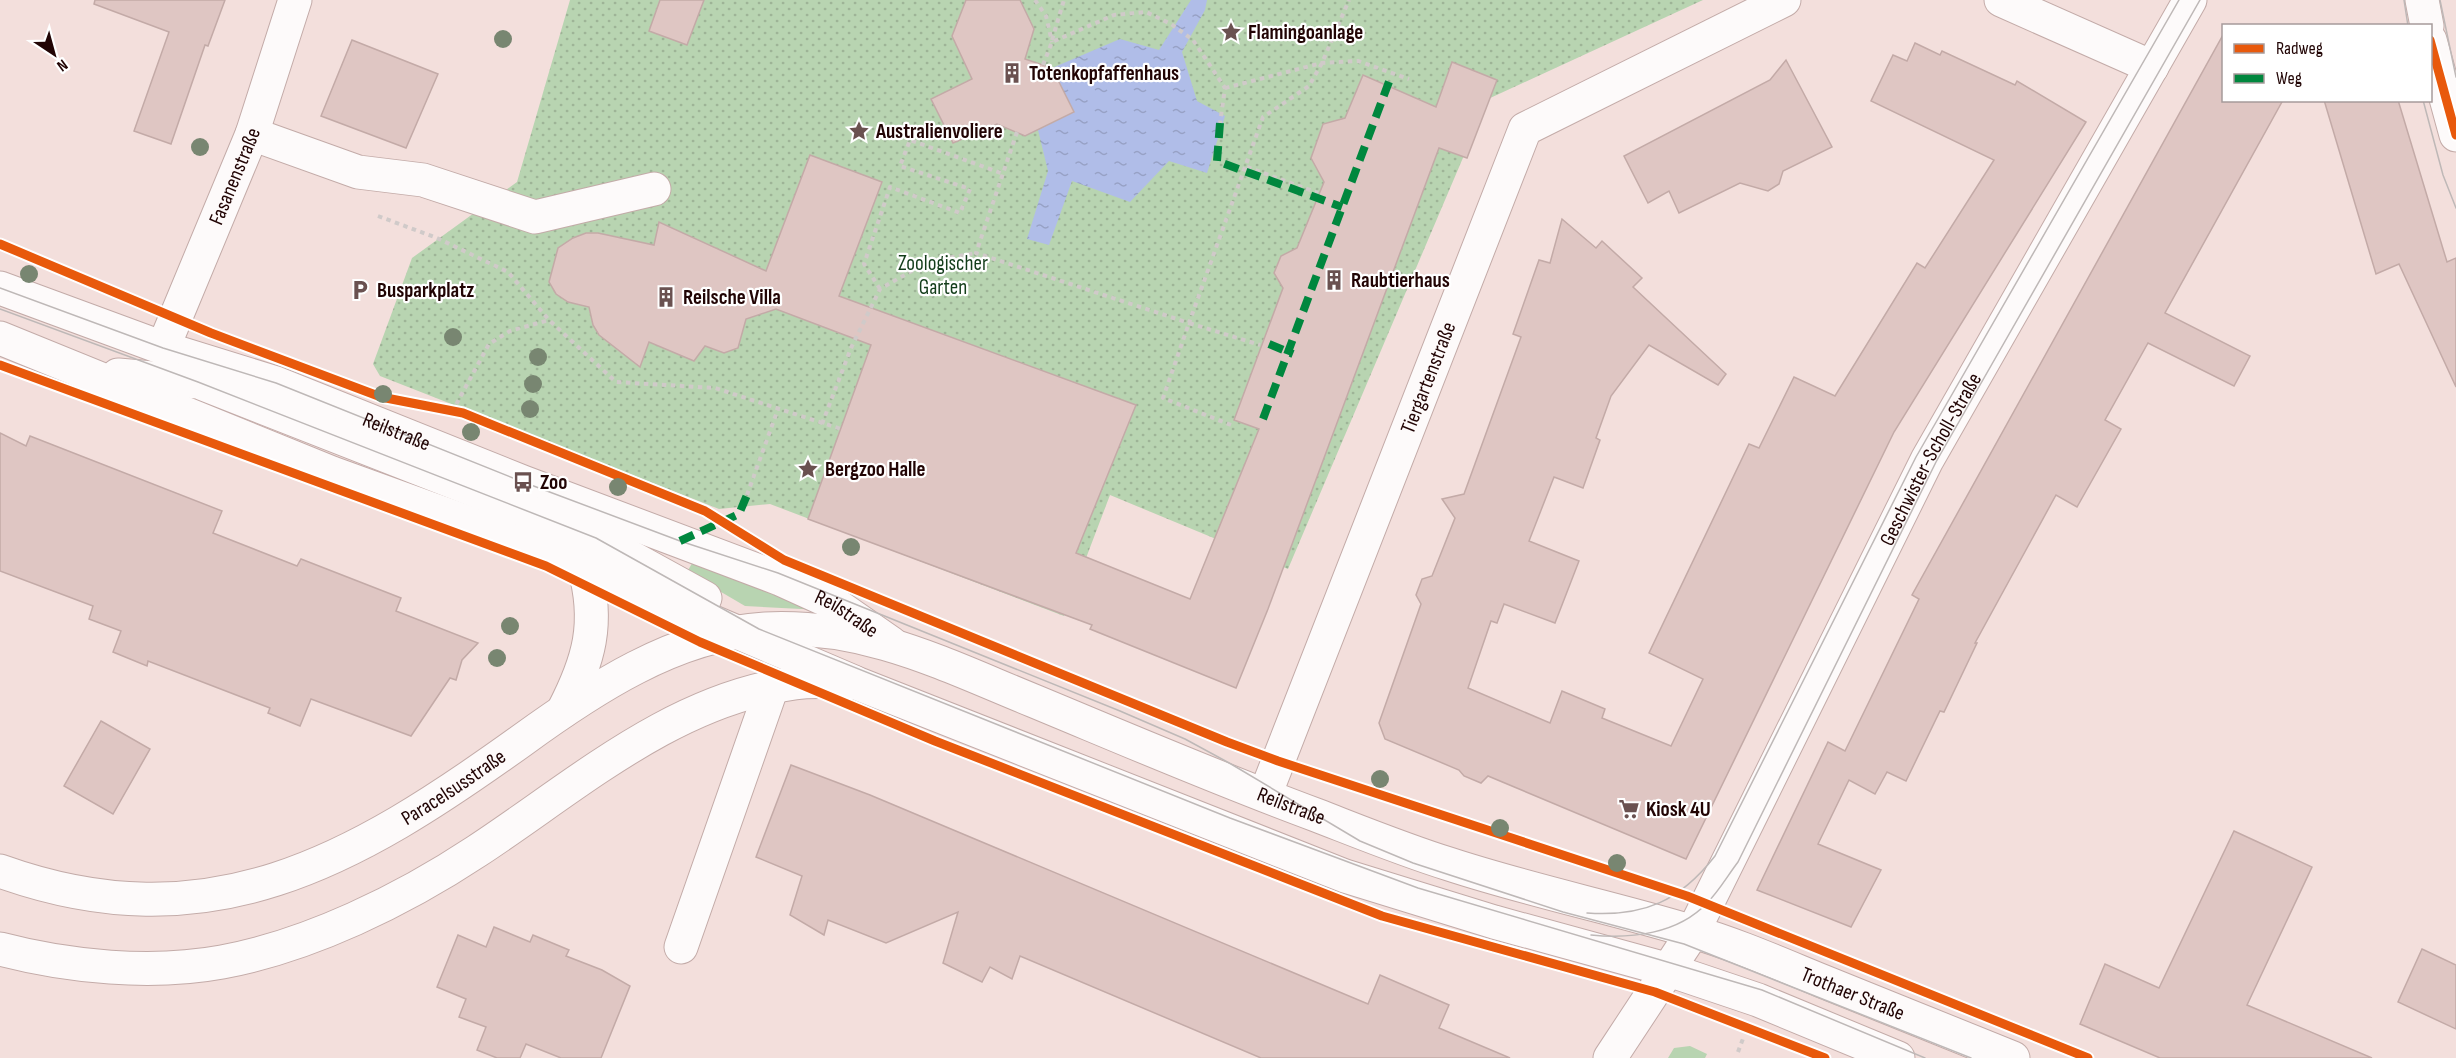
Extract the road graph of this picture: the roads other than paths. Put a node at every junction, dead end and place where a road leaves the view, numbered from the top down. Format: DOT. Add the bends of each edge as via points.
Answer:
graph roads {
  1 [pos="295,0"];
  2 [pos="1784,0"];
  3 [pos="2001,0"];
  4 [pos="2190,0"];
  5 [pos="2422,0"];
  6 [pos="2427,24"];
  7 [pos="2432,47"];
  8 [pos="2152,67"];
  9 [pos="252,134"];
  10 [pos="2456,135"];
  11 [pos="654,189"];
  12 [pos="0,288"];
  13 [pos="0,338"];
  14 [pos="163,348"];
  15 [pos="86,372"];
  16 [pos="584,567"];
  17 [pos="748,631"];
  18 [pos="891,643"];
  19 [pos="863,685"];
  20 [pos="772,687"];
  21 [pos="562,711"];
  22 [pos="1265,795"];
  23 [pos="0,871"];
  24 [pos="1693,932"];
  25 [pos="681,947"];
  26 [pos="0,948"];
  27 [pos="1669,970"];
  28 [pos="1610,1058"];
  29 [pos="1899,1058"];
  30 [pos="2013,1058"];
  1 -- 9 [label="street, Fasanenstraße"];
  2 -- 22 [label="street, Tiergartenstraße" via="1525,129"];
  3 -- 8 [label="street"];
  4 -- 8 [label="street, Geschwister-Scholl-Straße"];
  5 -- 6 [label="street"];
  7 -- 10 [label="street"];
  8 -- 24 [label="street, Geschwister-Scholl-Straße" via="1927,460"];
  9 -- 11 [label="street" via="358,172 423,180 535,217"];
  9 -- 14 [label="street, Fasanenstraße"];
  12 -- 14 [label="street, Reilstraße"];
  13 -- 15 [label="street"];
  14 -- 18 [label="street, Reilstraße" via="276,383 780,579 835,604"];
  15 -- 16 [label="street" via="332,472"];
  15 -- 17 [label="street" via="198,382 596,538"];
  16 -- 17 [label="street"];
  16 -- 21 [label="street" via="592,603 592,628 578,682"];
  17 -- 18 [label="street, Paracelsusstraße" via="824,630"];
  17 -- 19 [label="street"];
  17 -- 21 [label="street, Paracelsusstraße" via="700,642 635,668"];
  18 -- 22 [label="street, Reilstraße"];
  19 -- 20 [label="street" via="815,682"];
  19 -- 27 [label="street" via="1345,876"];
  20 -- 25 [label="street"];
  20 -- 26 [label="street" via="670,723 475,853 393,900 301,938 222,962 179,967 89,965 31,957"];
  21 -- 23 [label="street, Paracelsusstraße" via="461,784 412,814 359,845 276,881 184,900 149,900 72,893"];
  22 -- 24 [label="street, Reilstraße" via="1450,864"];
  24 -- 27 [label="street, Geschwister-Scholl-Straße"];
  24 -- 30 [label="street, Trothaer Straße"];
  27 -- 28 [label="street"];
  27 -- 29 [label="street, Trothaer Straße" via="1758,1000"];
}
